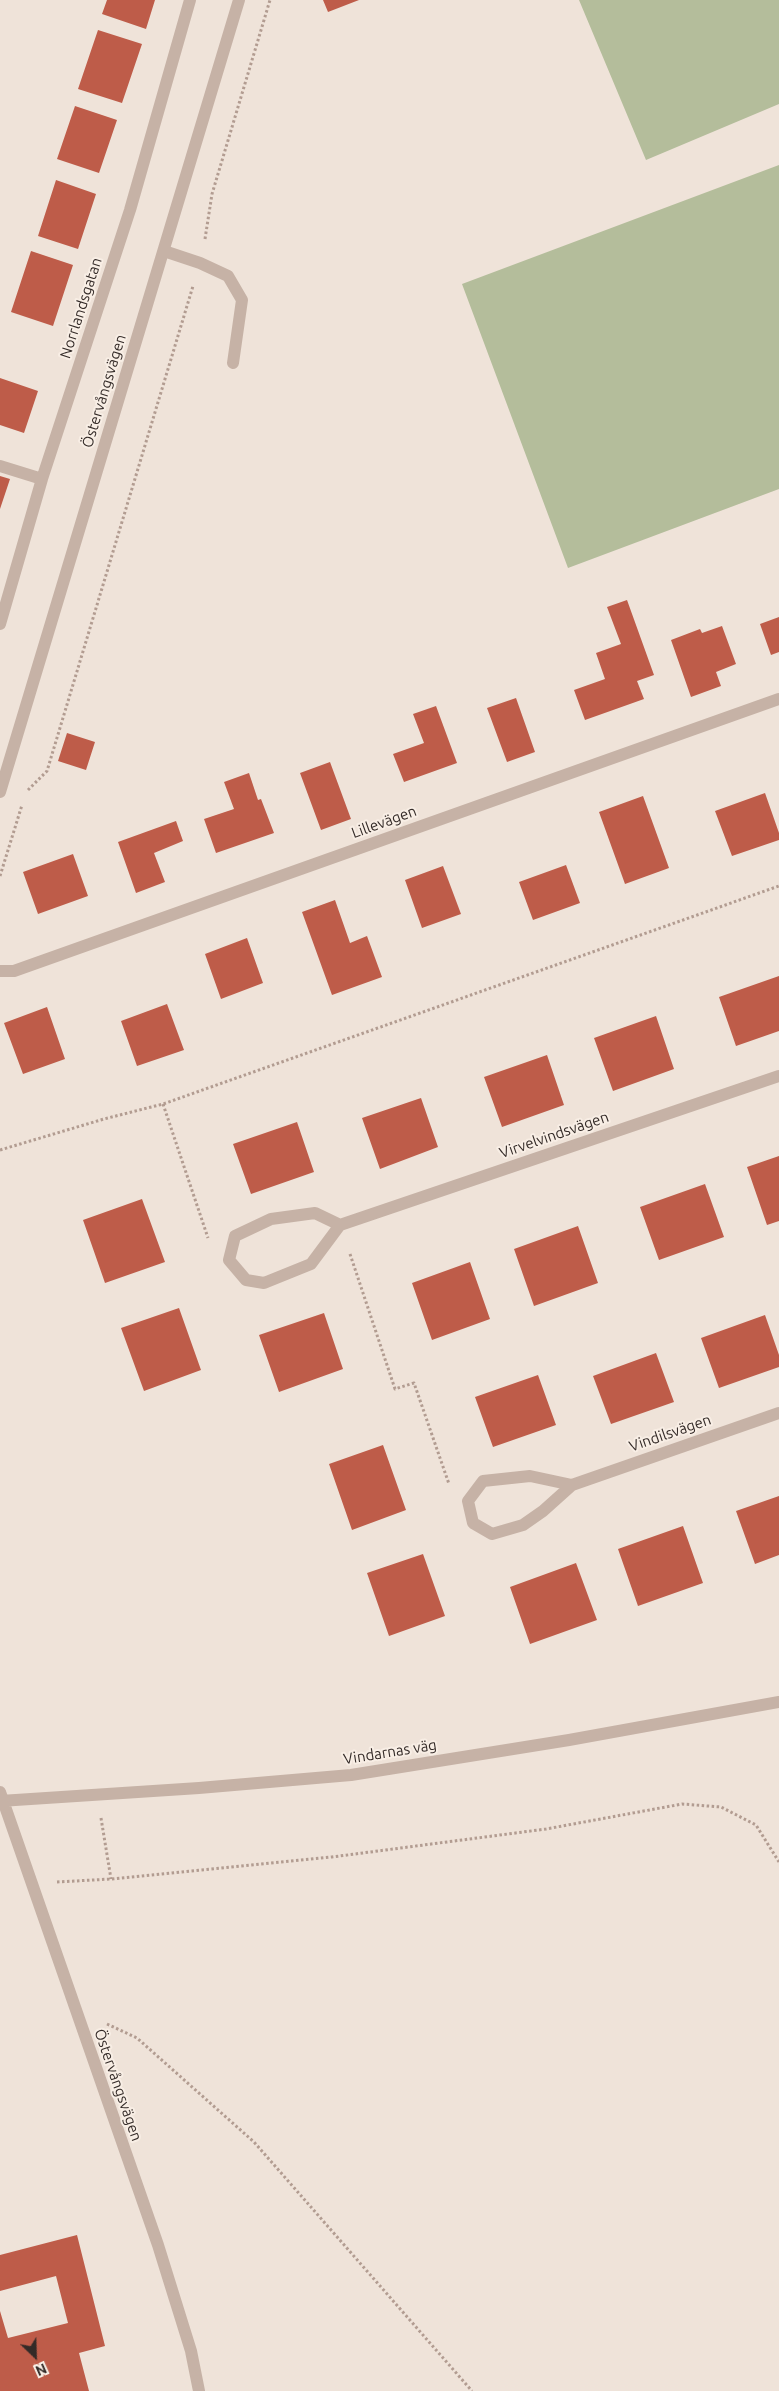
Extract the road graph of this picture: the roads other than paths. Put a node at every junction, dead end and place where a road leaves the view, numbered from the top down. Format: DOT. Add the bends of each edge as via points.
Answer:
graph roads {
  1 [pos="190,0"];
  2 [pos="239,0"];
  3 [pos="164,251"];
  4 [pos="233,363"];
  5 [pos="0,466"];
  6 [pos="42,479"];
  7 [pos="0,624"];
  8 [pos="779,699"];
  9 [pos="0,792"];
  10 [pos="0,971"];
  11 [pos="779,1076"];
  12 [pos="340,1225"];
  13 [pos="779,1413"];
  14 [pos="572,1485"];
  15 [pos="779,1702"];
  16 [pos="1,1798"];
  17 [pos="199,2391"];
  1 -- 6 [label="street, Norrlandsgatan" via="130,210"];
  2 -- 3 [label="street, Östervångsvägen"];
  3 -- 4 [label="street" via="228,276 242,300"];
  3 -- 9 [label="street, Östervångsvägen"];
  5 -- 6 [label="street"];
  6 -- 7 [label="street, Norrlandsgatan"];
  8 -- 10 [label="street, Lillevägen" via="24,968"];
  11 -- 12 [label="street, Virvelvindsvägen"];
  12 -- 12 [label="street" via="311,1264 264,1283 246,1280 229,1260 235,1236 271,1219 315,1213"];
  13 -- 14 [label="street, Vindilsvägen"];
  14 -- 14 [label="street, Vindilsvägen" via="530,1476 483,1481 468,1501 473,1523 492,1534 523,1525"];
  15 -- 16 [label="street, Vindarnas väg" via="351,1775 199,1788"];
  16 -- 17 [label="street, Östervångsvägen" via="158,2245 191,2351"];
}
